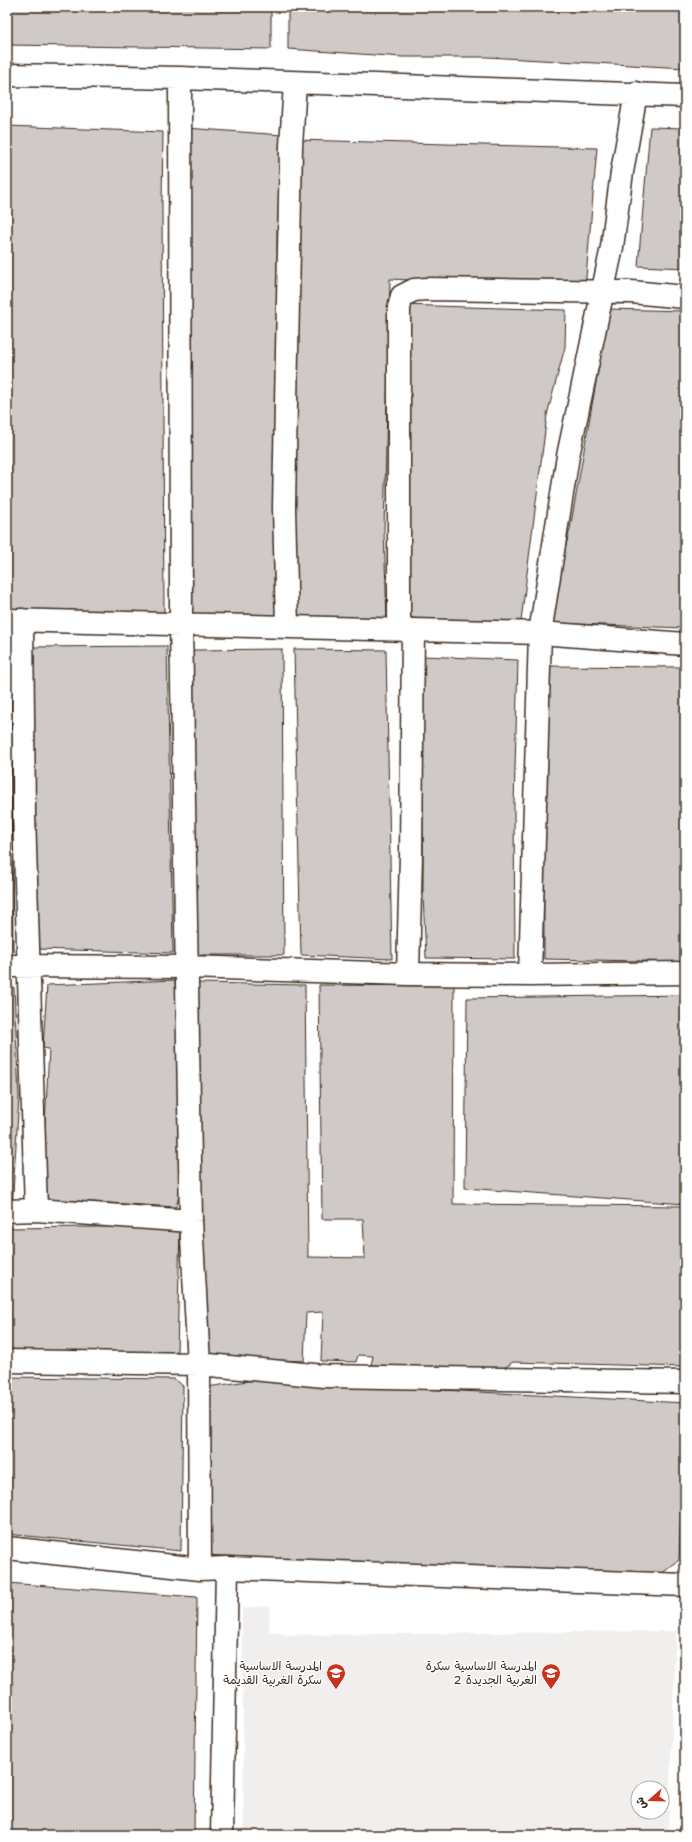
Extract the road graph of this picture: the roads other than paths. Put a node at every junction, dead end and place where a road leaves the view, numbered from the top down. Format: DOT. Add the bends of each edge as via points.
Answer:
graph roads {
  1 [pos="7,75"];
  2 [pos="180,78"];
  3 [pos="295,83"];
  4 [pos="636,93"];
  5 [pos="685,96"];
  6 [pos="603,292"];
  7 [pos="685,297"];
  8 [pos="14,620"];
  9 [pos="181,623"];
  10 [pos="287,626"];
  11 [pos="406,630"];
  12 [pos="540,633"];
  13 [pos="685,644"];
  14 [pos="7,966"];
  15 [pos="28,966"];
  16 [pos="187,967"];
  17 [pos="685,973"];
  18 [pos="408,974"];
  19 [pos="530,975"];
  20 [pos="36,1210"];
  21 [pos="7,1211"];
  22 [pos="190,1221"];
  23 [pos="7,1361"];
  24 [pos="199,1364"];
  25 [pos="685,1382"];
  26 [pos="7,1548"];
  27 [pos="227,1568"];
  28 [pos="200,1569"];
  29 [pos="685,1584"];
  30 [pos="222,1835"];
  1 -- 2 [label="street"];
  2 -- 3 [label="street"];
  2 -- 9 [label="street"];
  3 -- 4 [label="street"];
  3 -- 10 [label="street" via="291,153 284,506"];
  4 -- 5 [label="street"];
  4 -- 6 [label="street"];
  6 -- 7 [label="street"];
  6 -- 11 [label="street" via="426,289 414,290 402,296 399,308 400,545"];
  6 -- 12 [label="street" via="568,456"];
  8 -- 9 [label="street"];
  8 -- 15 [label="street"];
  9 -- 10 [label="street"];
  9 -- 16 [label="street"];
  10 -- 11 [label="street"];
  11 -- 12 [label="street"];
  11 -- 18 [label="street" via="411,854"];
  12 -- 13 [label="street"];
  12 -- 19 [label="street"];
  14 -- 15 [label="street"];
  15 -- 16 [label="street"];
  15 -- 20 [label="street"];
  16 -- 18 [label="street"];
  16 -- 22 [label="street"];
  17 -- 19 [label="street"];
  18 -- 19 [label="street"];
  20 -- 21 [label="street"];
  20 -- 22 [label="street"];
  22 -- 24 [label="street"];
  23 -- 24 [label="street"];
  24 -- 25 [label="street" via="324,1376"];
  24 -- 28 [label="street"];
  26 -- 28 [label="street"];
  27 -- 28 [label="street"];
  27 -- 29 [label="street"];
  27 -- 30 [label="street"];
}
